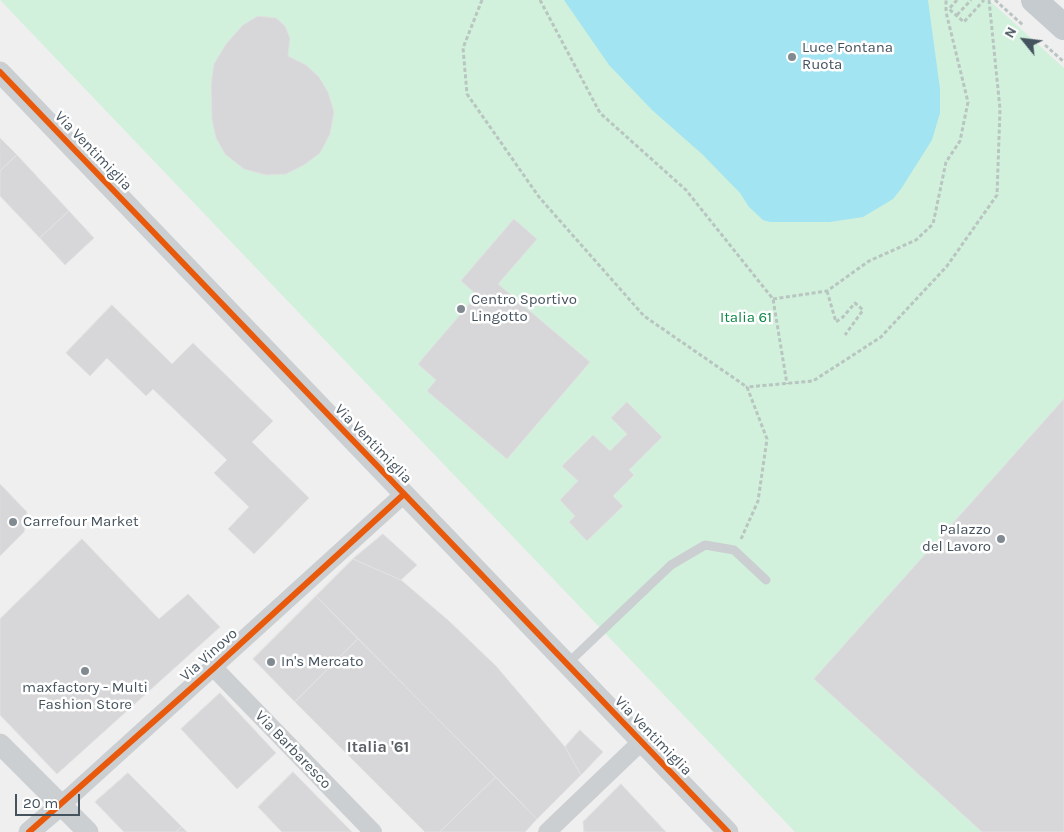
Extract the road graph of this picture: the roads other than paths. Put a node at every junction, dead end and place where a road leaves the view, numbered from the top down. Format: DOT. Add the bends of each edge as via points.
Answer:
graph roads {
  1 [pos="1034,0"];
  2 [pos="1064,26"];
  3 [pos="0,72"];
  4 [pos="404,494"];
  5 [pos="766,580"];
  6 [pos="566,664"];
  7 [pos="214,668"];
  8 [pos="641,742"];
  9 [pos="0,744"];
  10 [pos="61,805"];
  11 [pos="29,832"];
  12 [pos="88,832"];
  13 [pos="373,832"];
  14 [pos="548,832"];
  15 [pos="728,832"];
  1 -- 2 [label="main road"];
  3 -- 4 [label="street, Via Ventimiglia"];
  4 -- 6 [label="street, Via Ventimiglia"];
  4 -- 7 [label="street, Via Vinovo"];
  5 -- 6 [label="lane" via="734,550 705,545 671,566"];
  6 -- 8 [label="street, Via Ventimiglia"];
  7 -- 10 [label="street, Via Vinovo"];
  7 -- 13 [label="street, Via Barbaresco"];
  8 -- 14 [label="street"];
  8 -- 15 [label="street, Via Ventimiglia"];
  9 -- 10 [label="street"];
  10 -- 11 [label="street, Via Vinovo"];
  10 -- 12 [label="street"];
}
